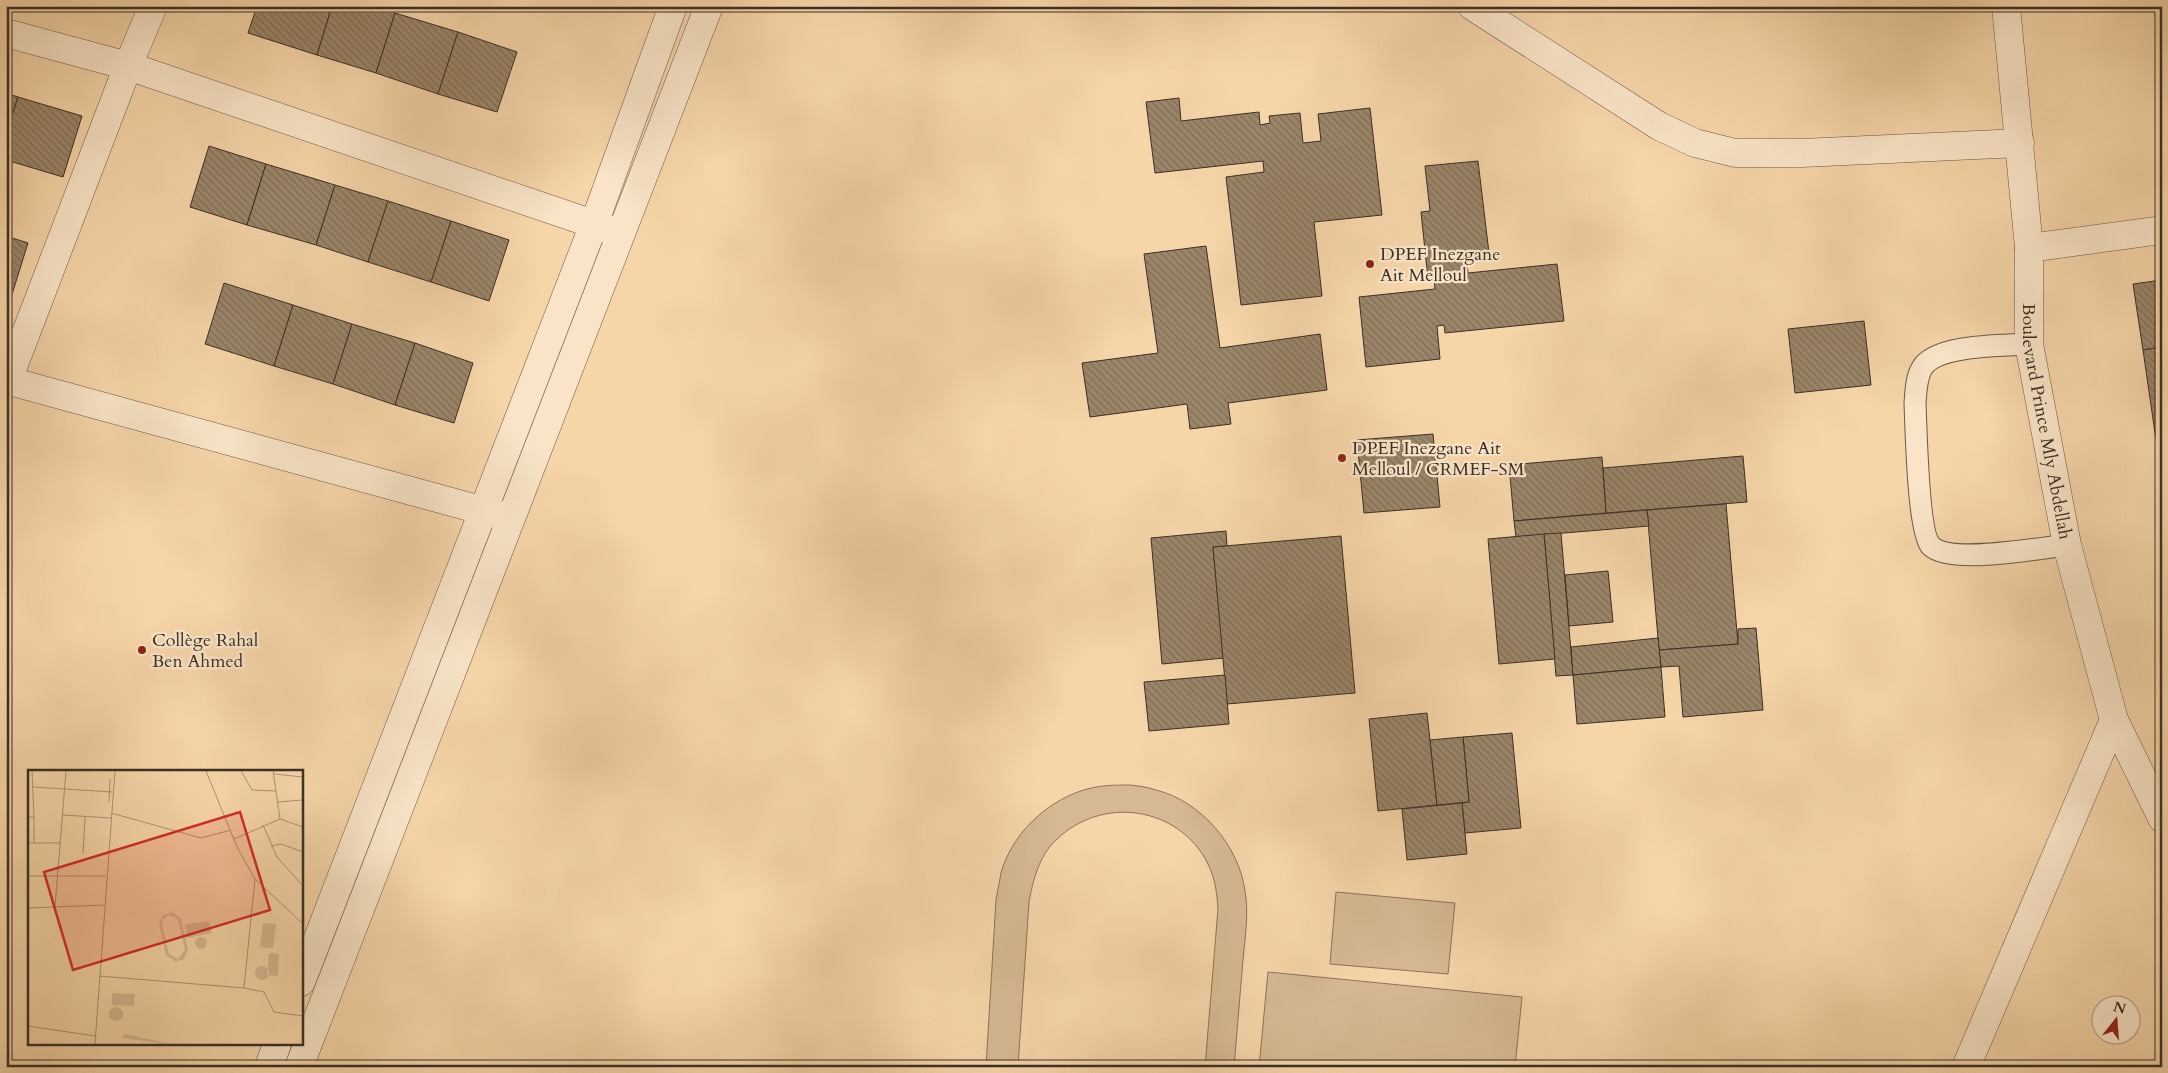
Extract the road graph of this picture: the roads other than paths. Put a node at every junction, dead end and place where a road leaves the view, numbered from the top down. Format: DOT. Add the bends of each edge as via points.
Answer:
graph roads {
  1 [pos="154,6"];
  2 [pos="1472,6"];
  3 [pos="2006,6"];
  4 [pos="671,10"];
  5 [pos="706,16"];
  6 [pos="6,33"];
  7 [pos="128,66"];
  8 [pos="628,130"];
  9 [pos="658,139"];
  10 [pos="2020,143"];
  11 [pos="594,224"];
  12 [pos="2162,230"];
  13 [pos="621,234"];
  14 [pos="2029,248"];
  15 [pos="2030,344"];
  16 [pos="7,380"];
  17 [pos="483,511"];
  18 [pos="512,518"];
  19 [pos="2067,545"];
  20 [pos="2114,720"];
  21 [pos="2162,818"];
  22 [pos="302,979"];
  23 [pos="276,1046"];
  24 [pos="268,1067"];
  25 [pos="299,1067"];
  26 [pos="1966,1067"];
  1 -- 7 [label="street"];
  2 -- 10 [label="street" via="1659,126 1696,143 1735,152 1802,153"];
  3 -- 10 [label="street, Boulevard Prince Mly Abdellah"];
  4 -- 5 [label="street"];
  4 -- 8 [label="street"];
  5 -- 9 [label="street"];
  6 -- 7 [label="street"];
  7 -- 11 [label="street"];
  7 -- 16 [label="street"];
  8 -- 9 [label="street"];
  8 -- 11 [label="street"];
  9 -- 13 [label="street"];
  10 -- 14 [label="street, Boulevard Prince Mly Abdellah"];
  11 -- 13 [label="street"];
  11 -- 17 [label="street"];
  12 -- 14 [label="street"];
  13 -- 18 [label="street"];
  14 -- 15 [label="street, Boulevard Prince Mly Abdellah"];
  15 -- 19 [label="street, Boulevard Prince Mly Abdellah"];
  15 -- 19 [label="lane" via="1958,350 1930,359 1922,368 1915,402 1923,527 1931,546 1940,552 1962,556"];
  16 -- 17 [label="street"];
  17 -- 18 [label="street"];
  17 -- 22 [label="street"];
  18 -- 25 [label="street"];
  19 -- 20 [label="street, Boulevard Prince Mly Abdellah"];
  20 -- 21 [label="street, Boulevard Prince Mly Abdellah"];
  20 -- 26 [label="street"];
  23 -- 24 [label="street"];
}
